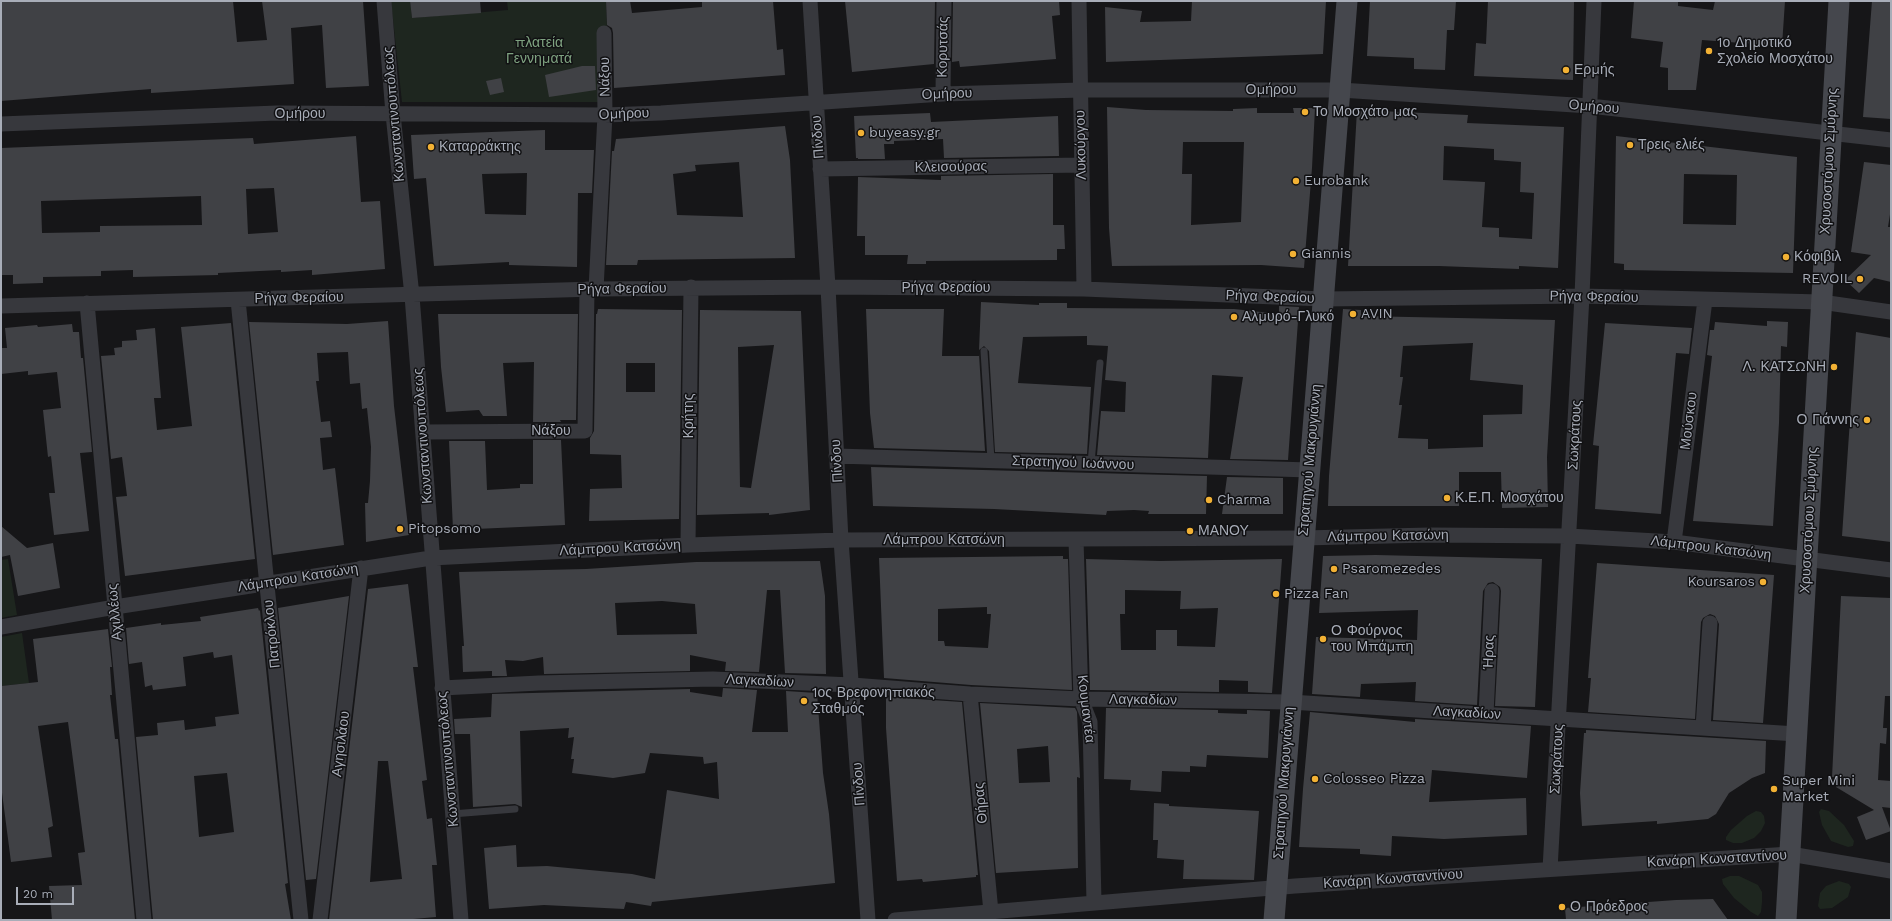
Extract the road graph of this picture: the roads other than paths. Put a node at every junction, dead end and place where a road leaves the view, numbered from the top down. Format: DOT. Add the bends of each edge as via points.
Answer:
graph roads {
  1 [pos="384,1"];
  2 [pos="810,1"];
  3 [pos="944,1"];
  4 [pos="1079,1"];
  5 [pos="1348,1"];
  6 [pos="1594,1"];
  7 [pos="1839,1"];
  8 [pos="604,34"];
  9 [pos="1081,90"];
  10 [pos="1340,90"];
  11 [pos="943,94"];
  12 [pos="816,101"];
  13 [pos="1590,106"];
  14 [pos="392,114"];
  15 [pos="605,115"];
  16 [pos="1,124"];
  17 [pos="1831,133"];
  18 [pos="1891,140"];
  19 [pos="1082,165"];
  20 [pos="820,168"];
  21 [pos="690,287"];
  22 [pos="828,287"];
  23 [pos="591,289"];
  24 [pos="1084,289"];
  25 [pos="412,296"];
  26 [pos="1582,296"];
  27 [pos="1323,299"];
  28 [pos="238,300"];
  29 [pos="1705,300"];
  30 [pos="1821,302"];
  31 [pos="86,303"];
  32 [pos="1,306"];
  33 [pos="1891,312"];
  34 [pos="984,350"];
  35 [pos="1100,363"];
  36 [pos="423,432"];
  37 [pos="836,456"];
  38 [pos="990,460"];
  39 [pos="1091,463"];
  40 [pos="1310,470"];
  41 [pos="1569,536"];
  42 [pos="1303,538"];
  43 [pos="841,540"];
  44 [pos="1076,540"];
  45 [pos="1674,542"];
  46 [pos="688,545"];
  47 [pos="431,558"];
  48 [pos="1807,560"];
  49 [pos="361,568"];
  50 [pos="1891,570"];
  51 [pos="267,582"];
  52 [pos="1492,591"];
  53 [pos="114,607"];
  54 [pos="1710,623"];
  55 [pos="1,627"];
  56 [pos="852,685"];
  57 [pos="442,688"];
  58 [pos="970,694"];
  59 [pos="1082,699"];
  60 [pos="1290,702"];
  61 [pos="1486,714"];
  62 [pos="1559,718"];
  63 [pos="1703,728"];
  64 [pos="1797,734"];
  65 [pos="515,809"];
  66 [pos="452,814"];
  67 [pos="1790,854"];
  68 [pos="1550,869"];
  69 [pos="1891,871"];
  70 [pos="1276,887"];
  71 [pos="1094,903"];
  72 [pos="991,912"];
  73 [pos="144,920"];
  74 [pos="301,920"];
  75 [pos="320,920"];
  76 [pos="461,920"];
  77 [pos="868,920"];
  78 [pos="895,920"];
  79 [pos="1274,920"];
  80 [pos="1786,920"];
  1 -- 14 [label="street, Κωνσταντινουπόλεως"];
  2 -- 12 [label="street, Πίνδου"];
  3 -- 11 [label="street, Κορυτσάς"];
  4 -- 9 [label="street, Λυκούργου"];
  5 -- 10 [label="main road, Στρατηγού Μακρυγιάννη"];
  6 -- 13 [label="street, Σωκράτους"];
  7 -- 17 [label="main road, Χρυσοστόμου Σμύρνης"];
  8 -- 15 [label="street, Νάξου"];
  9 -- 10 [label="street, Ομήρου"];
  9 -- 11 [label="street, Ομήρου"];
  9 -- 19 [label="street, Λυκούργου"];
  10 -- 13 [label="street, Ομήρου"];
  10 -- 27 [label="main road, Στρατηγού Μακρυγιάννη"];
  11 -- 12 [label="street, Ομήρου"];
  12 -- 15 [label="street, Ομήρου"];
  12 -- 20 [label="street, Πίνδου"];
  13 -- 17 [label="street, Ομήρου"];
  13 -- 26 [label="street, Σωκράτους"];
  14 -- 15 [label="street, Ομήρου"];
  14 -- 16 [label="street, Ομήρου" via="277,114"];
  14 -- 25 [label="street, Κωνσταντινουπόλεως"];
  15 -- 23 [label="street, Νάξου"];
  17 -- 18 [label="street, Ομήρου"];
  17 -- 30 [label="main road, Χρυσοστόμου Σμύρνης"];
  19 -- 20 [label="street, Κλεισούρας"];
  19 -- 24 [label="street, Λυκούργου"];
  20 -- 22 [label="street, Πίνδου"];
  21 -- 22 [label="street, Ρήγα Φεραίου"];
  21 -- 23 [label="street, Ρήγα Φεραίου"];
  21 -- 46 [label="street, Κρήτης"];
  22 -- 24 [label="street, Ρήγα Φεραίου"];
  22 -- 37 [label="street, Πίνδου"];
  23 -- 25 [label="street, Ρήγα Φεραίου"];
  23 -- 36 [label="street, Νάξου" via="585,431"];
  24 -- 27 [label="street, Ρήγα Φεραίου"];
  25 -- 28 [label="street, Ρήγα Φεραίου"];
  25 -- 36 [label="street, Κωνσταντινουπόλεως"];
  26 -- 27 [label="street, Ρήγα Φεραίου"];
  26 -- 29 [label="street, Ρήγα Φεραίου"];
  26 -- 41 [label="street, Σωκράτους"];
  27 -- 40 [label="main road, Στρατηγού Μακρυγιάννη"];
  28 -- 31 [label="street, Ρήγα Φεραίου"];
  28 -- 51 [label="street, Πατρόκλου"];
  29 -- 30 [label="street, Ρήγα Φεραίου"];
  29 -- 45 [label="street, Μούσκου"];
  30 -- 33 [label="street, Ρήγα Φεραίου"];
  30 -- 48 [label="main road, Χρυσοστόμου Σμύρνης"];
  31 -- 32 [label="street, Ρήγα Φεραίου"];
  31 -- 53 [label="street, Αχιλλέως"];
  34 -- 38 [label="lane"];
  35 -- 39 [label="lane"];
  36 -- 47 [label="street, Κωνσταντινουπόλεως"];
  37 -- 38 [label="street, Στρατηγού Ιωάννου"];
  37 -- 43 [label="street, Πίνδου"];
  38 -- 39 [label="street, Στρατηγού Ιωάννου"];
  39 -- 40 [label="street, Στρατηγού Ιωάννου"];
  40 -- 42 [label="main road, Στρατηγού Μακρυγιάννη"];
  41 -- 42 [label="street, Λάμπρου Κατσώνη" via="1430,534"];
  41 -- 45 [label="street, Λάμπρου Κατσώνη"];
  41 -- 62 [label="street, Σωκράτους"];
  42 -- 44 [label="street, Λάμπρου Κατσώνη"];
  42 -- 60 [label="main road, Στρατηγού Μακρυγιάννη"];
  43 -- 44 [label="street, Λάμπρου Κατσώνη"];
  43 -- 46 [label="street, Λάμπρου Κατσώνη"];
  43 -- 56 [label="street, Πίνδου"];
  44 -- 59 [label="street, Κουμαντέα"];
  45 -- 48 [label="street, Λάμπρου Κατσώνη"];
  46 -- 47 [label="street, Λάμπρου Κατσώνη"];
  47 -- 49 [label="street, Λάμπρου Κατσώνη"];
  47 -- 57 [label="street, Κωνσταντινουπόλεως"];
  48 -- 50 [label="street, Λάμπρου Κατσώνη"];
  48 -- 64 [label="main road, Χρυσοστόμου Σμύρνης"];
  49 -- 51 [label="street, Λάμπρου Κατσώνη"];
  49 -- 75 [label="street, Αγησιλάου"];
  51 -- 53 [label="street, Λάμπρου Κατσώνη"];
  51 -- 74 [label="street, Πατρόκλου"];
  52 -- 61 [label="street, Ήρας"];
  53 -- 55 [label="street, Λάμπρου Κατσώνη"];
  53 -- 73 [label="street, Αχιλλέως"];
  54 -- 63 [label="street"];
  56 -- 57 [label="street, Λαγκαδίων" via="713,679"];
  56 -- 58 [label="street, Λαγκαδίων"];
  56 -- 77 [label="street, Πίνδου"];
  57 -- 66 [label="street, Κωνσταντινουπόλεως"];
  58 -- 59 [label="street, Λαγκαδίων"];
  58 -- 72 [label="street, Θήρας"];
  59 -- 60 [label="street, Λαγκαδίων"];
  59 -- 71 [label="street, Κουμαντέα" via="1090,722"];
  60 -- 61 [label="street, Λαγκαδίων"];
  60 -- 70 [label="main road, Στρατηγού Μακρυγιάννη"];
  61 -- 62 [label="street, Λαγκαδίων"];
  62 -- 63 [label="street, Λαγκαδίων"];
  62 -- 68 [label="street, Σωκράτους"];
  63 -- 64 [label="street, Λαγκαδίων"];
  64 -- 67 [label="main road, Χρυσοστόμου Σμύρνης"];
  65 -- 66 [label="lane"];
  66 -- 76 [label="street, Κωνσταντινουπόλεως"];
  67 -- 68 [label="street, Κανάρη Κωνσταντίνου"];
  67 -- 69 [label="street, Κανάρη Κωνσταντίνου"];
  67 -- 80 [label="main road, Χρυσοστόμου Σμύρνης"];
  68 -- 70 [label="street, Κανάρη Κωνσταντίνου"];
  70 -- 71 [label="street, Κανάρη Κωνσταντίνου"];
  70 -- 79 [label="main road, Στρατηγού Μακρυγιάννη"];
  71 -- 72 [label="street, Κανάρη Κωνσταντίνου"];
  72 -- 78 [label="street, Κανάρη Κωνσταντίνου"];
}
